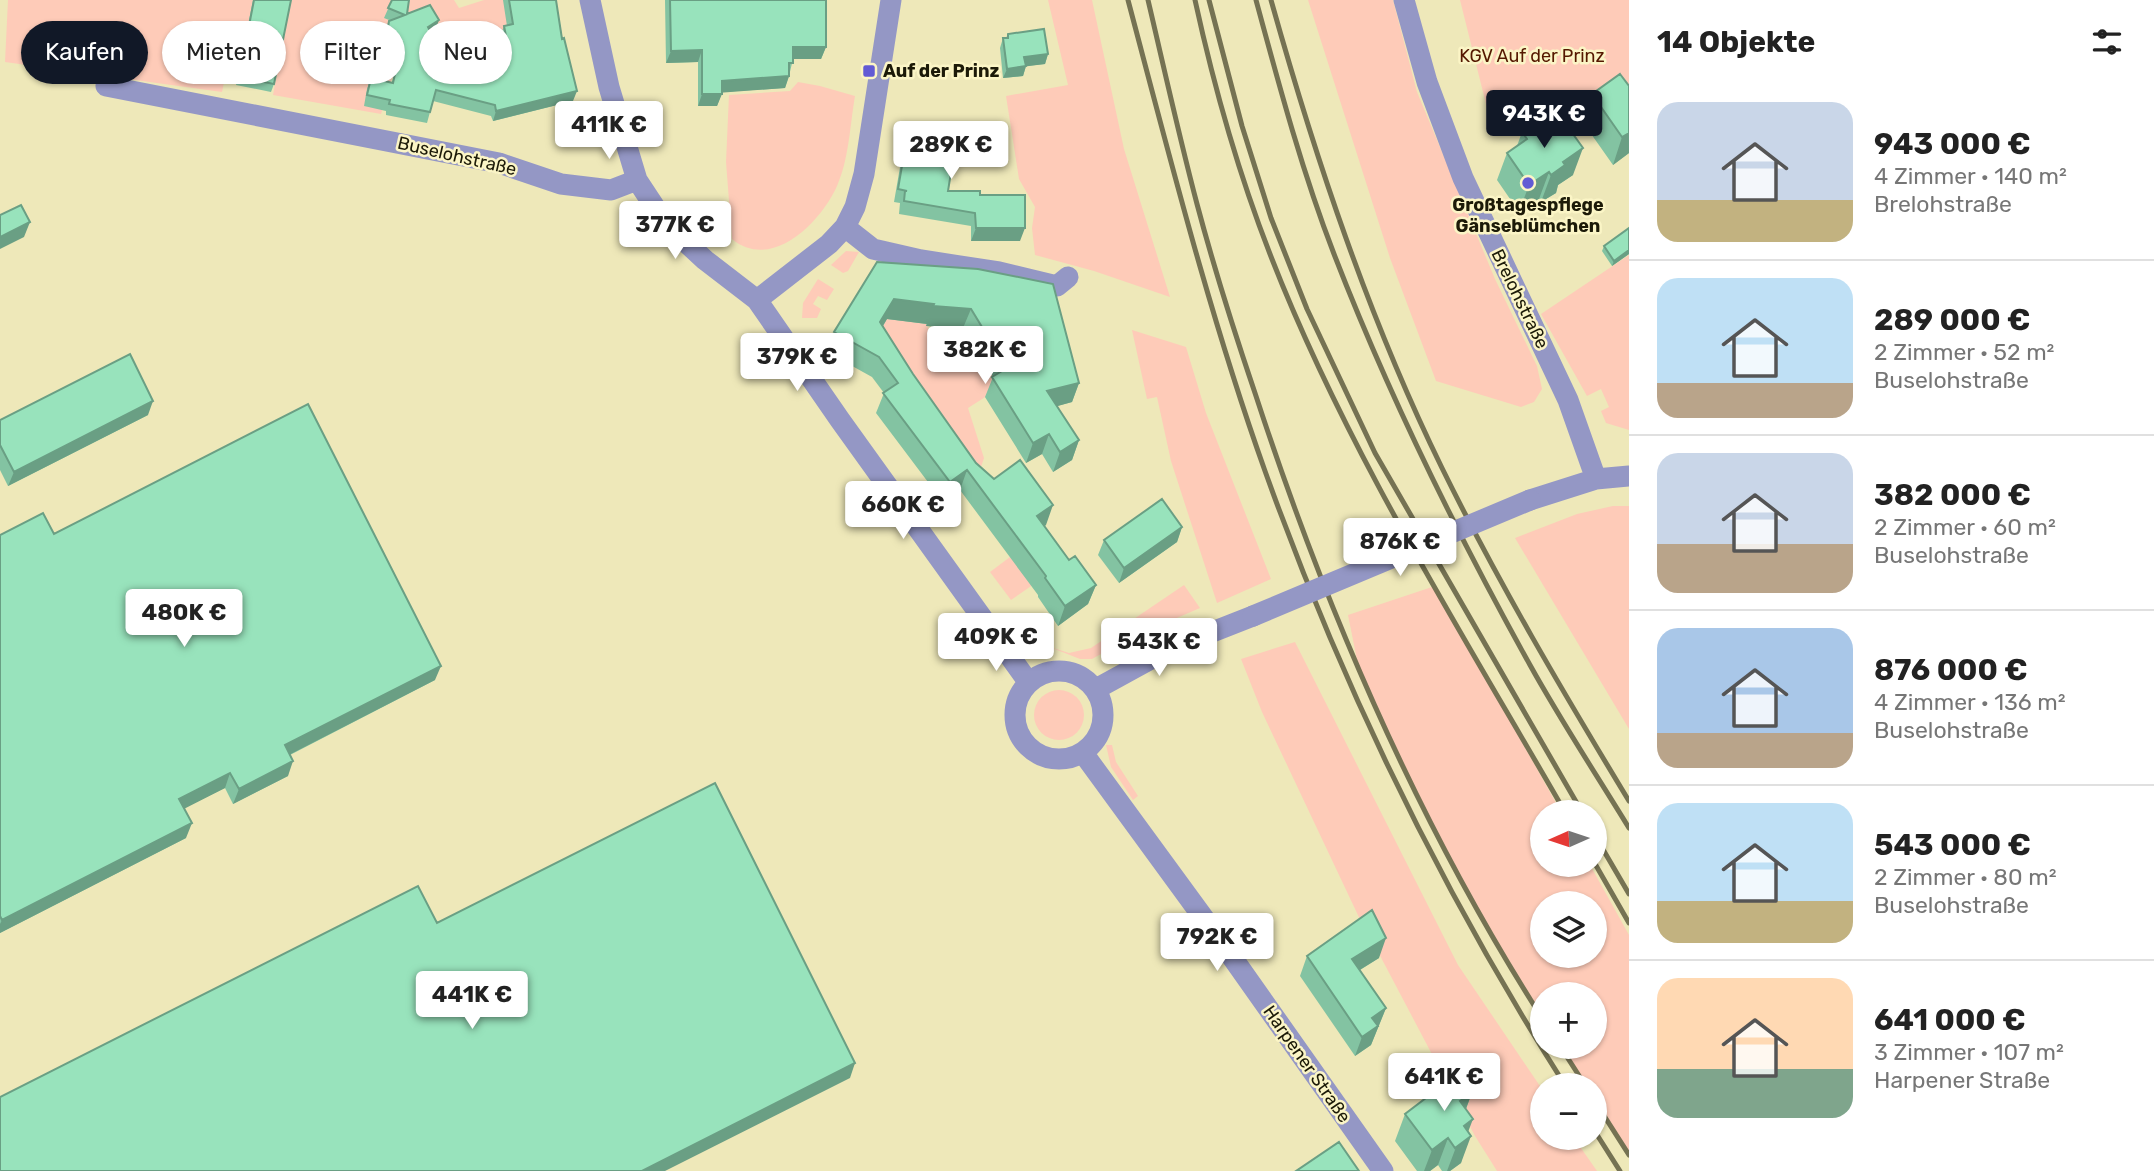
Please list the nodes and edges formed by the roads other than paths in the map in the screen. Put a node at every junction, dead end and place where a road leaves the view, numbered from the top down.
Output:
1 (590, 0) edge
2 (891, 0) edge
3 (1405, 0) edge
4 (106, 86) dead end
5 (637, 180) junction
6 (845, 227) junction
7 (1068, 277) dead end
8 (757, 300) junction
9 (1629, 476) edge
10 (1595, 479) junction
11 (1029, 682) junction
12 (1096, 689) junction
13 (1083, 752) junction
14 (1383, 1171) edge

1 - 5 street
2 - 6 street
3 - 10 street, Brelohstraße
4 - 5 street, Buselohstraße
5 - 8 street
6 - 7 street
6 - 8 street
8 - 11 street
9 - 10 street
10 - 12 street, bridge
11 - 12 street
11 - 13 street
12 - 13 street
13 - 14 street, Harpener Straße

